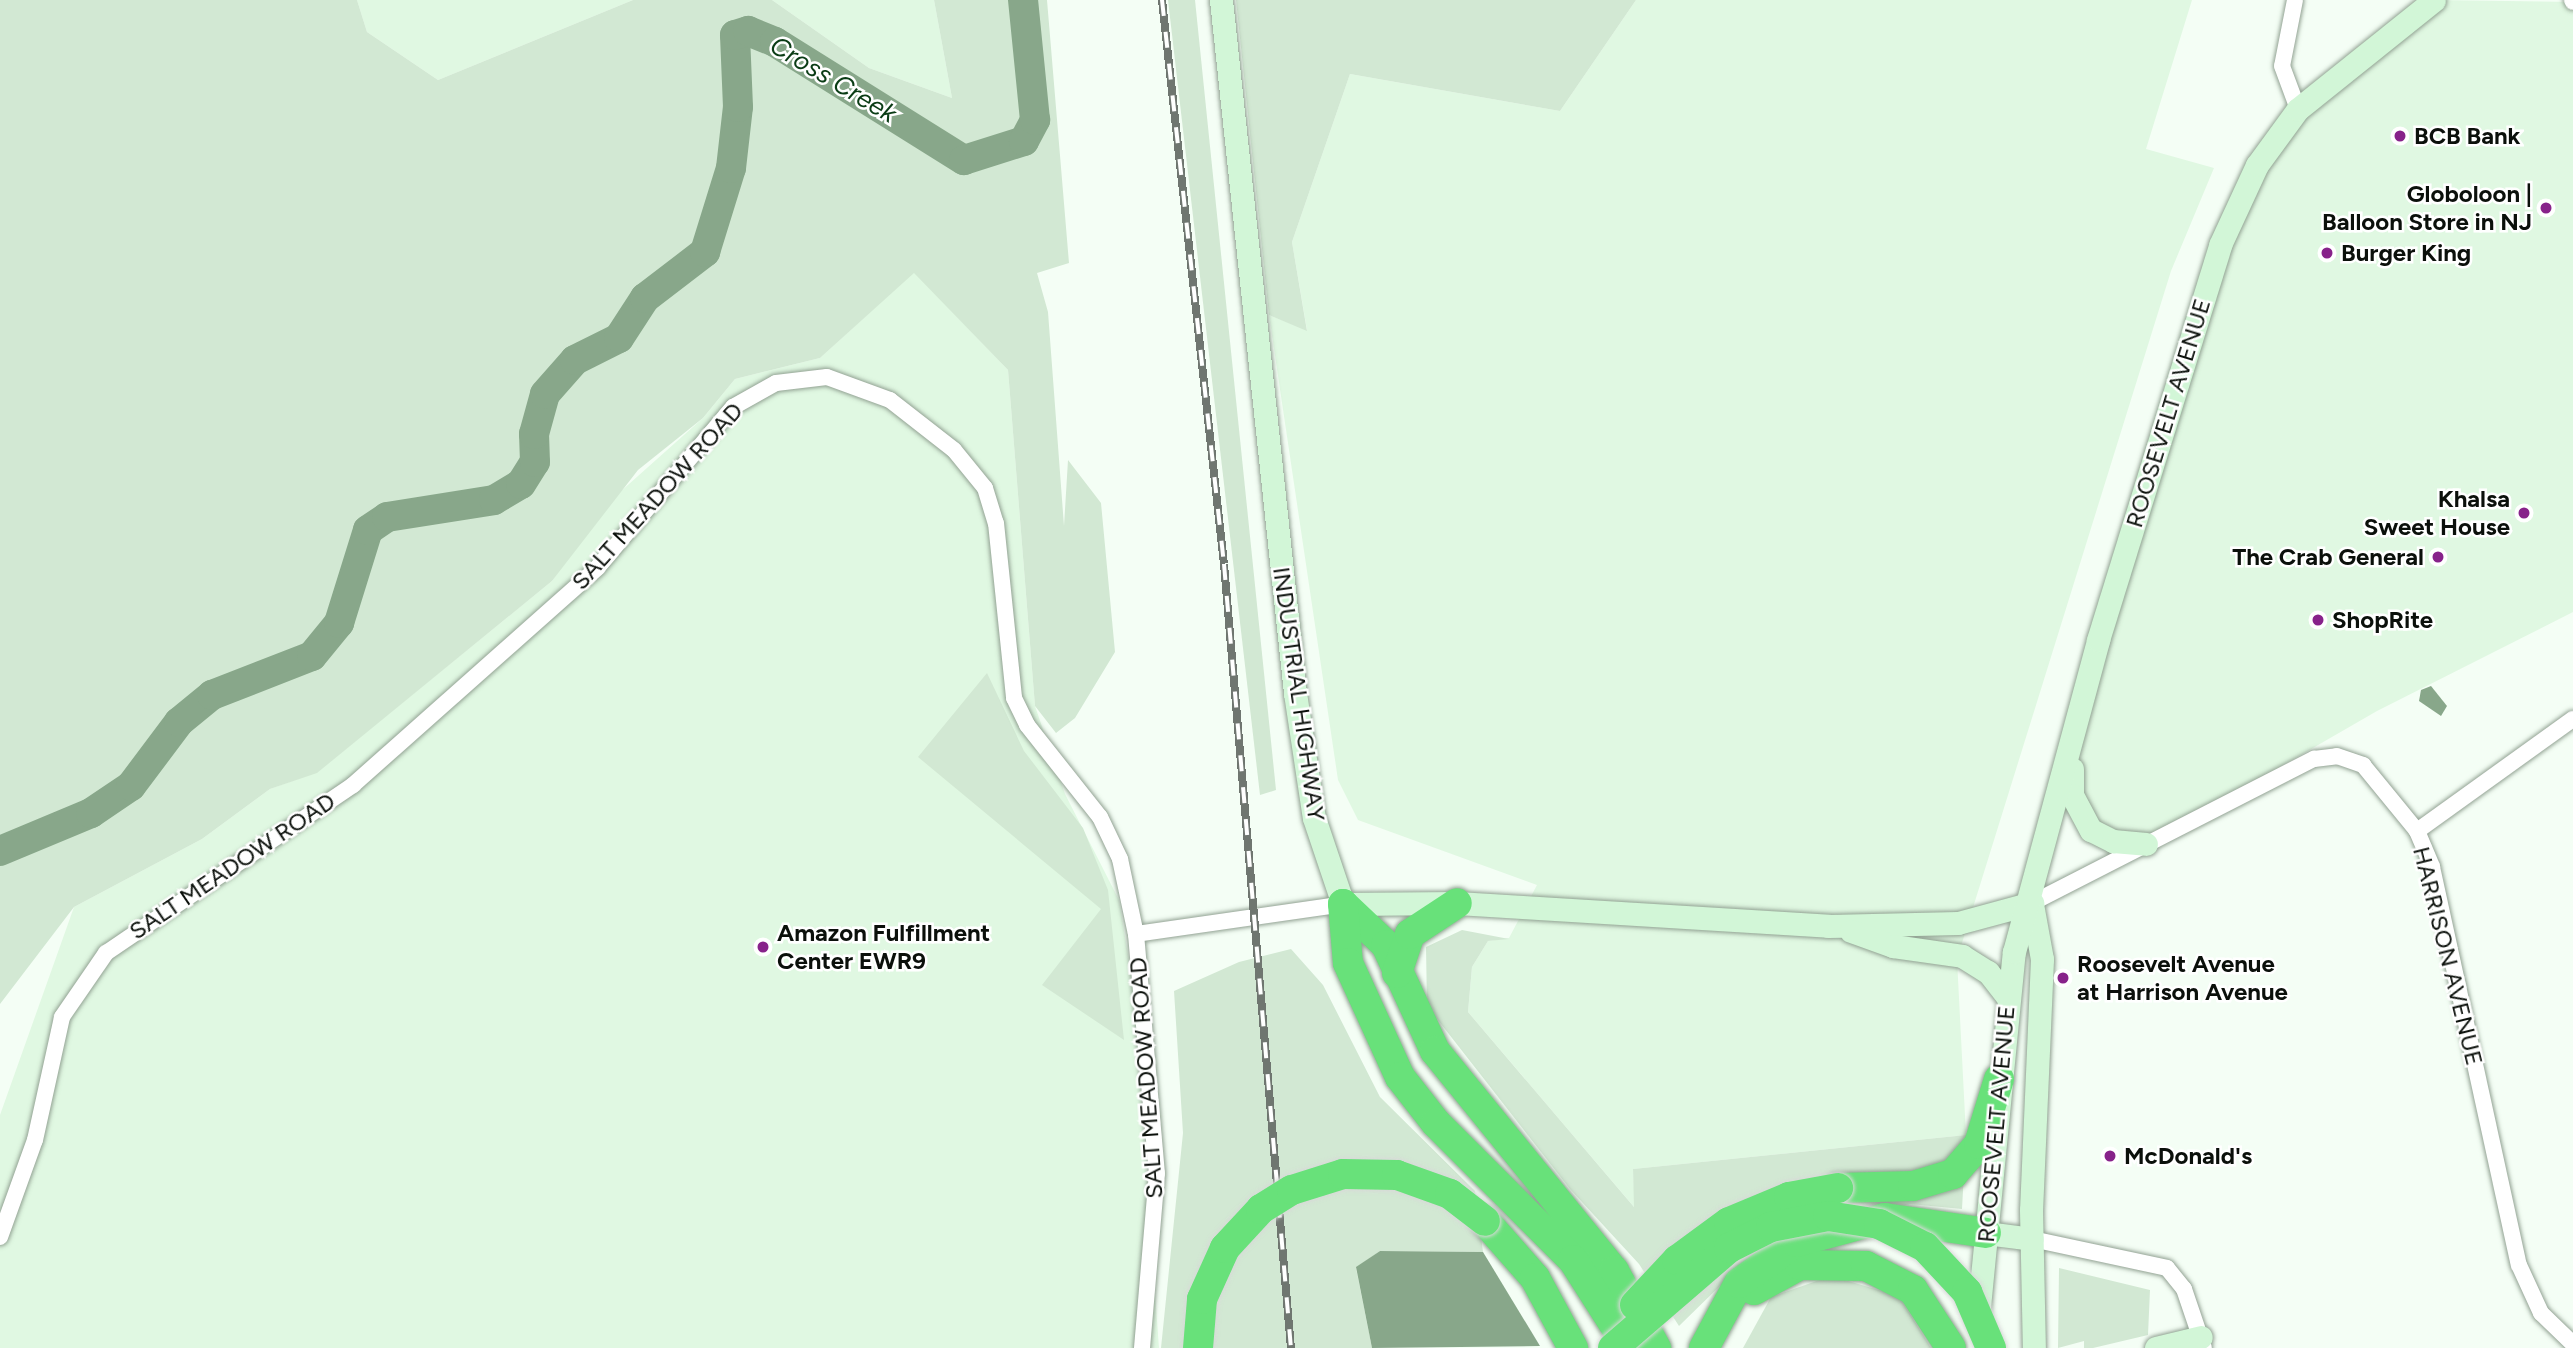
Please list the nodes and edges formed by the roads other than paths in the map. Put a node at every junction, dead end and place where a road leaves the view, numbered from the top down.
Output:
1 (1221, 0) edge
2 (2295, 0) edge
3 (2434, 0) edge
4 (2298, 109) junction
5 (2571, 725) edge
6 (2072, 738) junction
7 (2417, 831) junction
8 (2146, 844) junction
9 (1457, 903) junction
10 (2032, 903) junction
11 (1343, 904) junction
12 (1839, 926) junction
13 (1136, 934) junction
14 (1397, 973) junction
15 (2007, 996) junction
16 (1999, 1079) junction
17 (1986, 1233) junction
18 (0, 1237) edge
19 (2032, 1239) junction
20 (2203, 1343) edge
21 (2573, 1344) edge
22 (1142, 1348) edge
23 (1198, 1348) edge
24 (1573, 1348) edge
25 (1595, 1348) edge
26 (1613, 1348) edge
27 (1629, 1348) edge
28 (1656, 1348) edge
29 (1704, 1348) edge
30 (1716, 1348) edge
31 (1951, 1348) edge
32 (1977, 1348) edge
33 (1992, 1348) edge
34 (2034, 1348) edge
35 (2156, 1348) edge

1 - 11 main road, INDUSTRIAL HIGHWAY
2 - 4 street
3 - 4 main road, ROOSEVELT AVENUE
4 - 6 main road, ROOSEVELT AVENUE
5 - 7 street
6 - 8 main road
6 - 10 main road, ROOSEVELT AVENUE
7 - 8 street, HARRISON AVENUE
7 - 21 street, HARRISON AVENUE
8 - 10 street, HARRISON AVENUE
9 - 11 main road
9 - 12 main road
9 - 14 highway
10 - 12 main road
10 - 15 main road, ROOSEVELT AVENUE
10 - 19 main road, ROOSEVELT AVENUE
11 - 13 street, SALT MEADOW ROAD
11 - 14 highway
11 - 27 highway
12 - 15 main road
13 - 18 street, SALT MEADOW ROAD
13 - 22 street, SALT MEADOW ROAD
14 - 28 highway
15 - 16 main road, ROOSEVELT AVENUE
16 - 17 main road, ROOSEVELT AVENUE
16 - 25 highway, bridge
17 - 19 main road
17 - 29 highway
17 - 32 main road, ROOSEVELT AVENUE
19 - 20 street
19 - 34 main road, ROOSEVELT AVENUE
20 - 35 main road
23 - 24 highway, bridge
26 - 33 highway, bridge
30 - 31 highway

